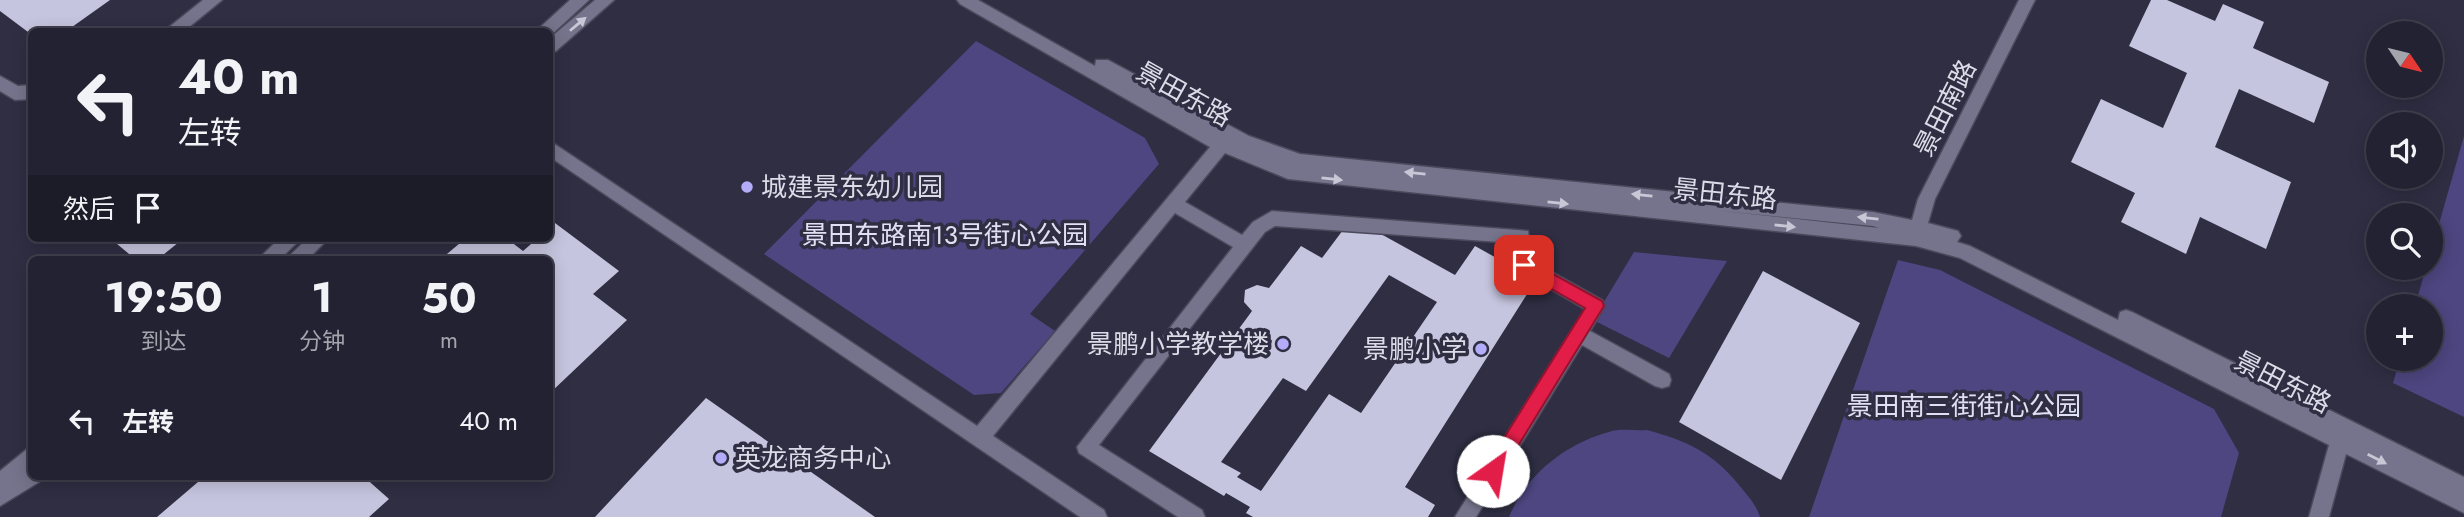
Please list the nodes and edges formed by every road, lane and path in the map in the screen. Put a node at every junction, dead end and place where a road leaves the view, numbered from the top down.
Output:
1 (214, 0) edge
2 (581, 0) edge
3 (606, 0) edge
4 (965, 0) edge
5 (989, 0) edge
6 (2026, 0) edge
7 (176, 28) edge
8 (548, 28) edge
9 (553, 44) edge
10 (0, 82) edge
11 (28, 92) edge
12 (1226, 140) junction
13 (553, 150) edge
14 (1174, 204) junction
15 (1916, 233) junction
16 (288, 242) edge
17 (315, 242) edge
18 (1244, 245) junction
19 (271, 256) edge
20 (299, 256) edge
21 (1579, 334) junction
22 (1662, 380) dead end
23 (2342, 434) junction
24 (979, 438) junction
25 (28, 458) edge
26 (28, 478) edge
27 (0, 484) edge
28 (2464, 487) edge
29 (0, 496) edge
30 (2464, 504) edge
31 (1097, 517) edge
32 (1195, 517) edge
33 (1465, 517) edge
34 (2319, 517) edge

1 - 7 street
2 - 8 street
9 -> 3 street
4 - 12 street, 景田东路
5 - 12 street, 景田东路
6 - 15 street, 景田南路
10 - 11 street
12 - 14 street
12 - 15 street, 景田东路
13 - 24 street
14 - 18 street
14 - 24 street
15 - 23 street, 景田东路
16 - 19 street
17 - 20 street
18 - 21 street
18 - 32 street
21 - 22 street
21 - 33 street
23 - 28 street, 景田东路
23 -> 30 street, 景田东路
23 - 34 street
24 - 31 street
25 - 27 street
26 - 29 street

